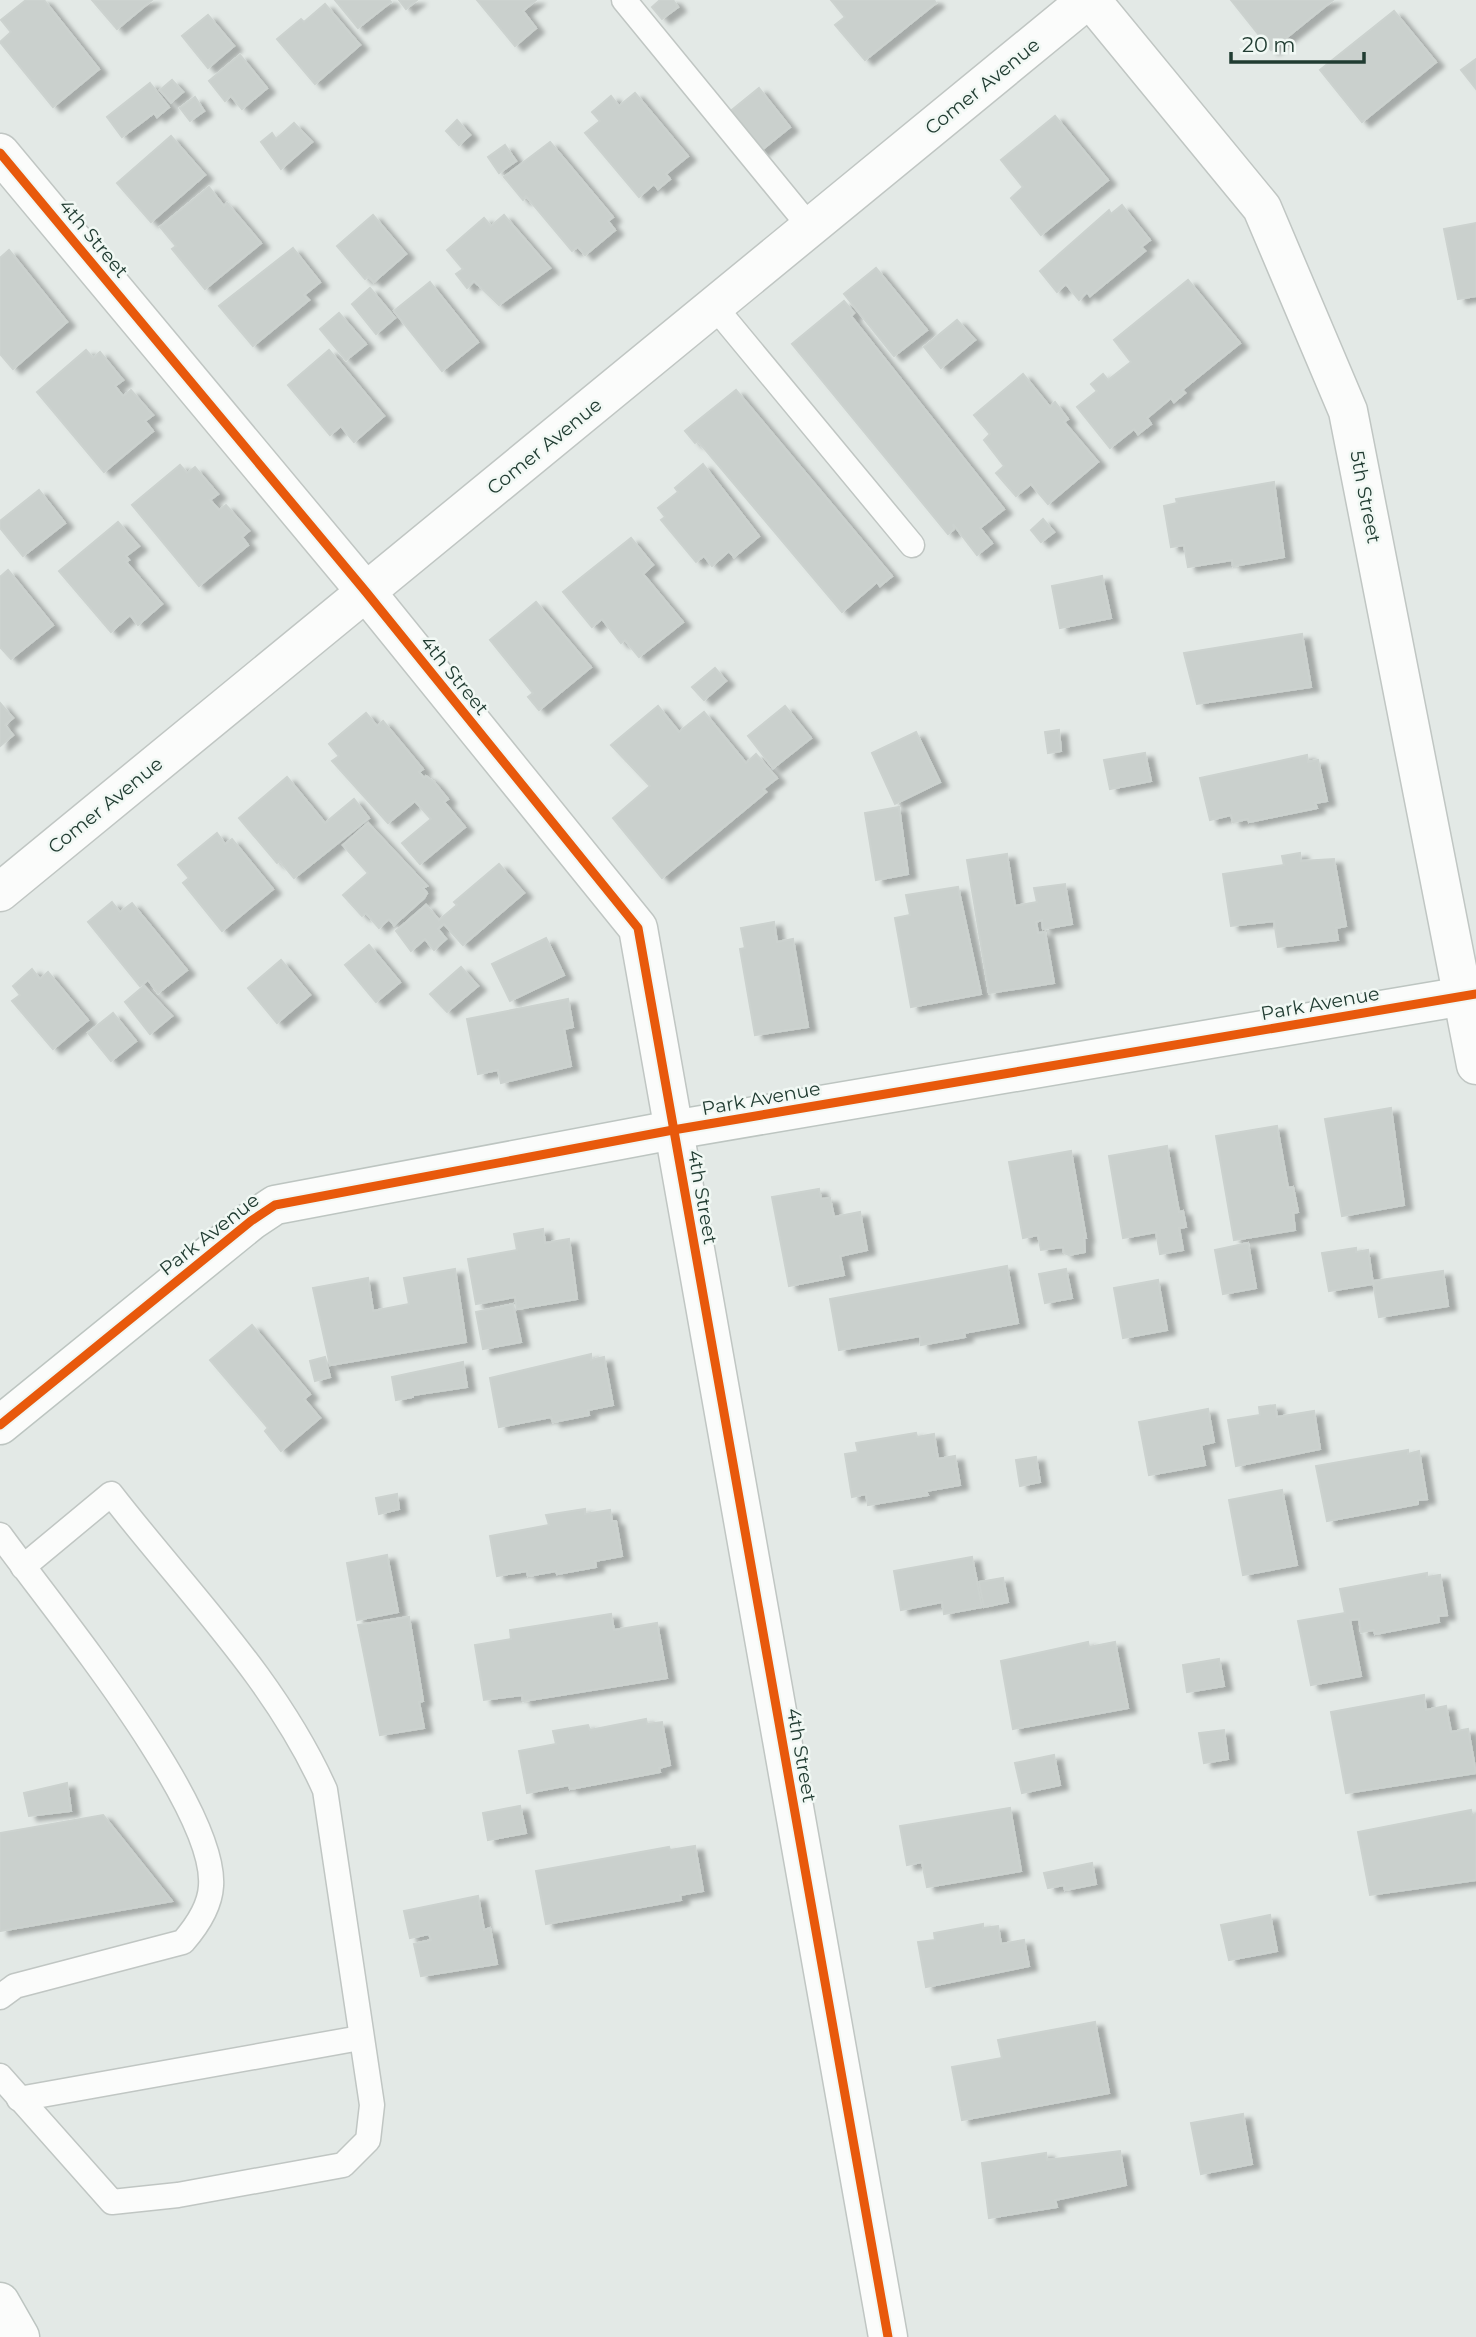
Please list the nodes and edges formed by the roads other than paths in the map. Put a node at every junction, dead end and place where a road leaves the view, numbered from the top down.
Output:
1 (624, 0) edge
2 (1089, 0) edge
3 (0, 153) edge
4 (810, 227) junction
5 (714, 306) junction
6 (912, 545) dead end
7 (366, 592) junction
8 (0, 892) edge
9 (1470, 995) edge
10 (1476, 1065) edge
11 (673, 1130) junction
12 (0, 1424) edge
13 (0, 1535) edge
14 (23, 1567) junction
15 (0, 1997) edge
16 (360, 2038) junction
17 (0, 2076) edge
18 (19, 2099) junction
19 (888, 2337) edge

1 - 4 lane
2 - 4 street, Comer Avenue
2 - 9 street, 5th Street
3 - 7 street, 4th Street
4 - 5 street, Comer Avenue
5 - 6 lane
5 - 7 street, Comer Avenue
7 - 8 street, Comer Avenue
7 - 11 street, 4th Street
9 - 10 street, 5th Street
9 - 11 street, Park Avenue
11 - 12 street, Park Avenue
11 - 19 street, 4th Street
13 - 14 lane
14 - 15 lane
14 - 16 lane
16 - 18 lane
16 - 18 lane
17 - 18 lane

